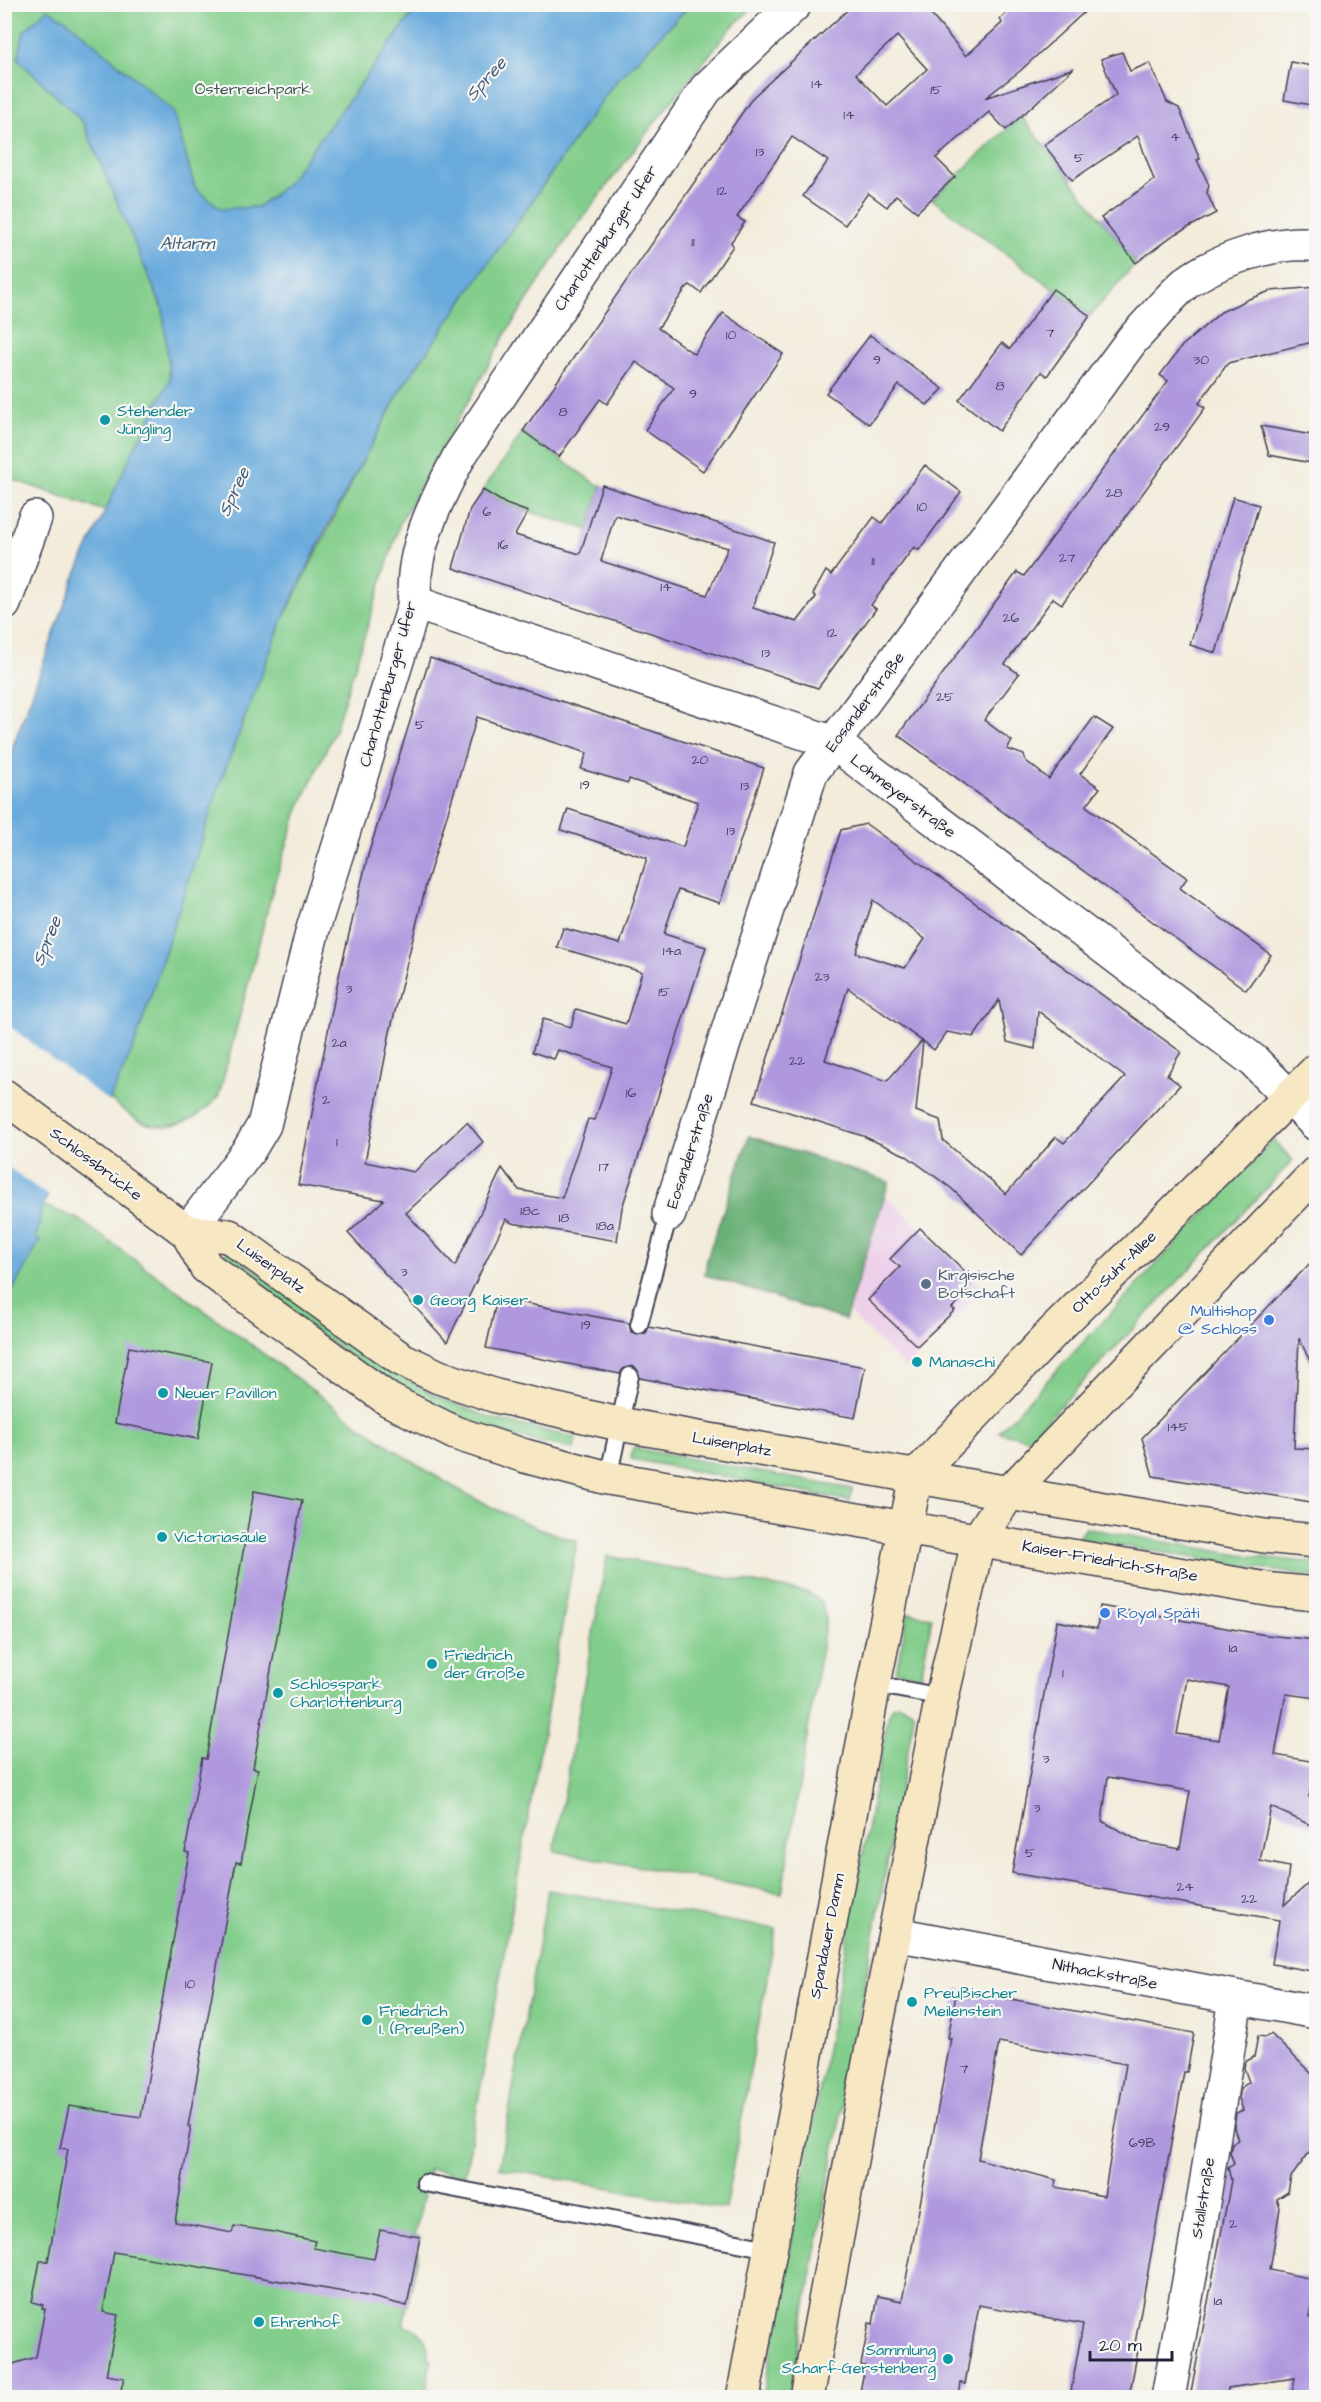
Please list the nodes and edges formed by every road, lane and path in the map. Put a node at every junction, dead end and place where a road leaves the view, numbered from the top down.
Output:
1 (795, 4) edge
2 (1317, 245) edge
3 (35, 518) dead end
4 (415, 603) junction
5 (4, 604) edge
6 (834, 743) junction
7 (1317, 1071) edge
8 (4, 1096) edge
9 (1291, 1098) junction
10 (1317, 1124) edge
11 (1317, 1173) edge
12 (669, 1214) joint
13 (188, 1232) junction
14 (639, 1325) dead end
15 (630, 1376) dead end
16 (619, 1424) junction
17 (916, 1476) junction
18 (608, 1478) junction
19 (1009, 1493) junction
20 (904, 1527) junction
21 (979, 1538) junction
22 (1317, 1541) edge
23 (1317, 1594) edge
24 (874, 1684) junction
25 (942, 1697) junction
26 (895, 1934) junction
27 (1236, 1999) junction
28 (1317, 2012) edge
29 (425, 2183) dead end
30 (769, 2249) junction
31 (743, 2397) edge
32 (807, 2397) edge
33 (1168, 2397) edge

1 - 4 street, Charlottenburger Ufer
2 - 6 street, Eosanderstraße
3 - 5 street
4 - 6 street, Lohmeyerstraße
4 - 13 street, Charlottenburger Ufer
6 - 9 street, Lohmeyerstraße
6 - 12 street, Eosanderstraße
7 - 9 main road, Otto-Suhr-Allee
8 - 13 main road, Schlossbrücke
9 - 10 street, Lohmeyerstraße
9 - 17 main road, Otto-Suhr-Allee
11 - 19 main road
12 - 14 lane, Eosanderstraße
13 - 16 main road, Luisenplatz
13 - 18 main road
15 - 16 lane
16 - 17 main road, Luisenplatz
16 - 18 lane
17 - 19 main road, Luisenplatz
17 - 20 main road, Spandauer Damm
18 - 20 main road
19 - 21 main road
19 - 22 main road
20 - 21 main road, Kaiser-Friedrich-Straße
20 - 24 main road, Spandauer Damm
21 - 23 main road, Kaiser-Friedrich-Straße
21 - 25 main road
24 - 25 lane
24 - 30 main road, Spandauer Damm
25 - 26 main road
26 - 27 street, Nithackstraße
26 - 32 main road
27 - 28 street, Nithackstraße
27 - 33 street, Stallstraße
29 - 30 lane
30 - 31 main road, Spandauer Damm

